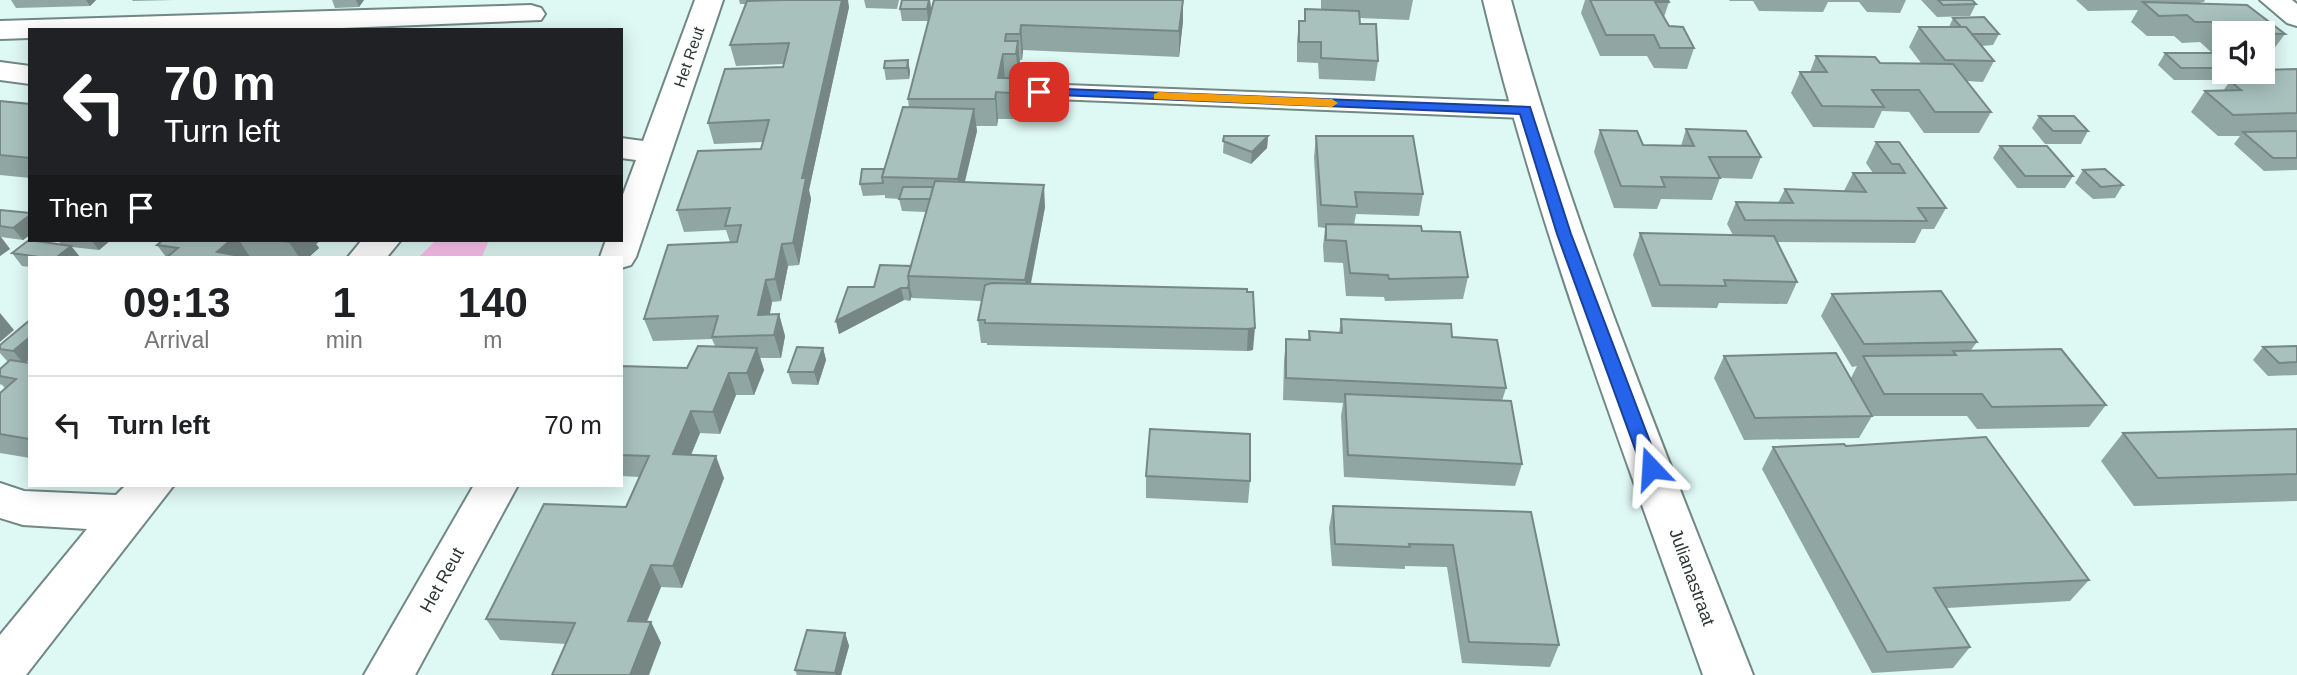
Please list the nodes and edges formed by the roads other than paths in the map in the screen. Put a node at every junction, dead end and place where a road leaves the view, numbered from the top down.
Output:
1 (709, 0) edge
2 (1497, 0) edge
3 (2274, 0) edge
4 (531, 14) edge
5 (2297, 17) edge
6 (66, 28) edge
7 (28, 29) edge
8 (0, 30) edge
9 (0, 71) edge
10 (28, 75) edge
11 (1039, 92) dead end
12 (1525, 110) junction
13 (623, 148) edge
14 (655, 153) junction
15 (381, 242) edge
16 (367, 256) edge
17 (618, 256) edge
18 (495, 487) edge
19 (139, 499) edge
20 (8, 505) edge
21 (0, 671) edge
22 (389, 675) edge
23 (1728, 675) edge

1 - 14 street, Het Reut
2 - 12 street, Julianastraat
3 - 5 street
4 - 6 street
7 - 8 street
9 - 10 street
11 - 12 lane
12 - 23 street, Julianastraat
13 - 14 street
14 - 17 street, Het Reut
15 - 16 street
18 - 22 street, Het Reut
19 - 20 street
19 - 21 street

